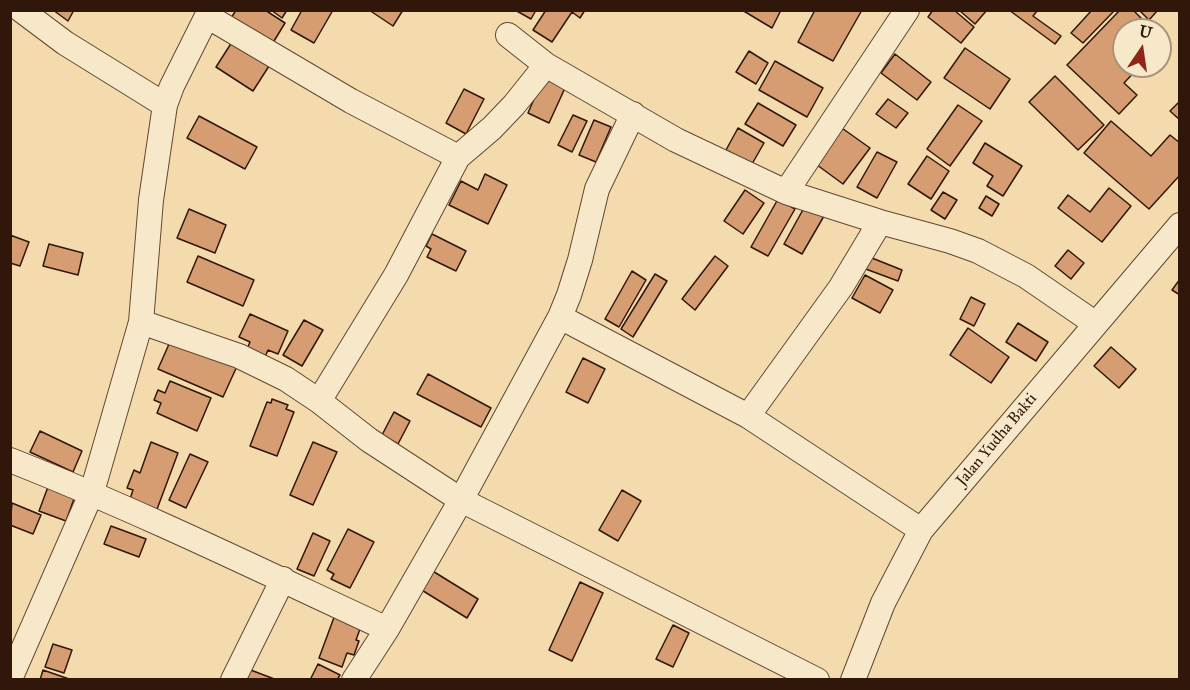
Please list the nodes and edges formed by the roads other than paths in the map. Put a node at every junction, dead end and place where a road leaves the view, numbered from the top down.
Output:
1 (21, 10) edge
2 (907, 10) edge
3 (208, 14) edge
4 (508, 35) dead end
5 (546, 65) junction
6 (165, 105) junction
7 (633, 114) junction
8 (458, 157) junction
9 (786, 192) junction
10 (880, 222) junction
11 (1179, 225) edge
12 (560, 317) junction
13 (141, 322) junction
14 (1096, 324) junction
15 (319, 401) junction
16 (748, 416) junction
17 (10, 460) edge
18 (92, 492) junction
19 (461, 500) junction
20 (921, 530) junction
21 (283, 579) junction
22 (387, 629) junction
23 (10, 679) edge
24 (233, 680) edge
25 (354, 680) edge
26 (817, 680) edge
27 (853, 680) edge

1 - 6 street
2 - 9 street
3 - 6 street
3 - 8 street
4 - 5 street
5 - 7 street
5 - 8 street
6 - 13 street
7 - 9 street
7 - 12 street
8 - 15 street
9 - 10 street
10 - 14 street
10 - 16 street
11 - 14 street, Jalan Yudha Bakti
12 - 16 street
12 - 19 street
13 - 15 street
13 - 18 street
14 - 20 street, Jalan Yudha Bakti
15 - 19 street
16 - 20 street
17 - 18 street
18 - 21 street
18 - 23 street
19 - 22 street
19 - 26 street
20 - 27 street, Jalan Yudha Bakti
21 - 22 street
21 - 24 street
22 - 25 street

